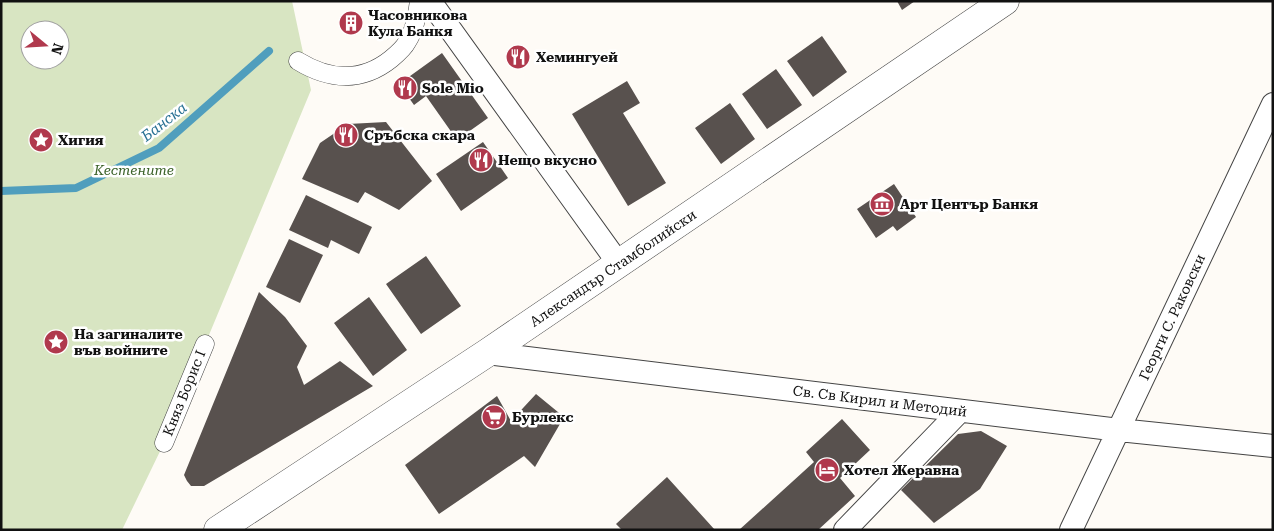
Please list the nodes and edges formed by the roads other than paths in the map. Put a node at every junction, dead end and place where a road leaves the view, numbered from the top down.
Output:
1 (419, 1) edge
2 (430, 1) edge
3 (1005, 1) edge
4 (298, 61) dead end
5 (1273, 104) edge
6 (619, 264) junction
7 (205, 344) dead end
8 (487, 353) junction
9 (960, 411) junction
10 (1119, 430) junction
11 (164, 443) dead end
12 (1273, 446) edge
13 (218, 530) edge
14 (845, 530) edge
15 (1071, 530) edge

1 - 4 street
2 - 6 street
3 - 6 street, Александър Стамболийски
5 - 10 street, Георги С. Раковски
6 - 8 street, Александър Стамболийски
7 - 11 street, Княз Борис I
8 - 9 street, Св. Св Кирил и Методий
8 - 13 street, Александър Стамболийски
9 - 10 street, Св. Св Кирил и Методий
9 - 14 street
10 - 12 street, Св. Св Кирил и Методий
10 - 15 street, Георги С. Раковски

